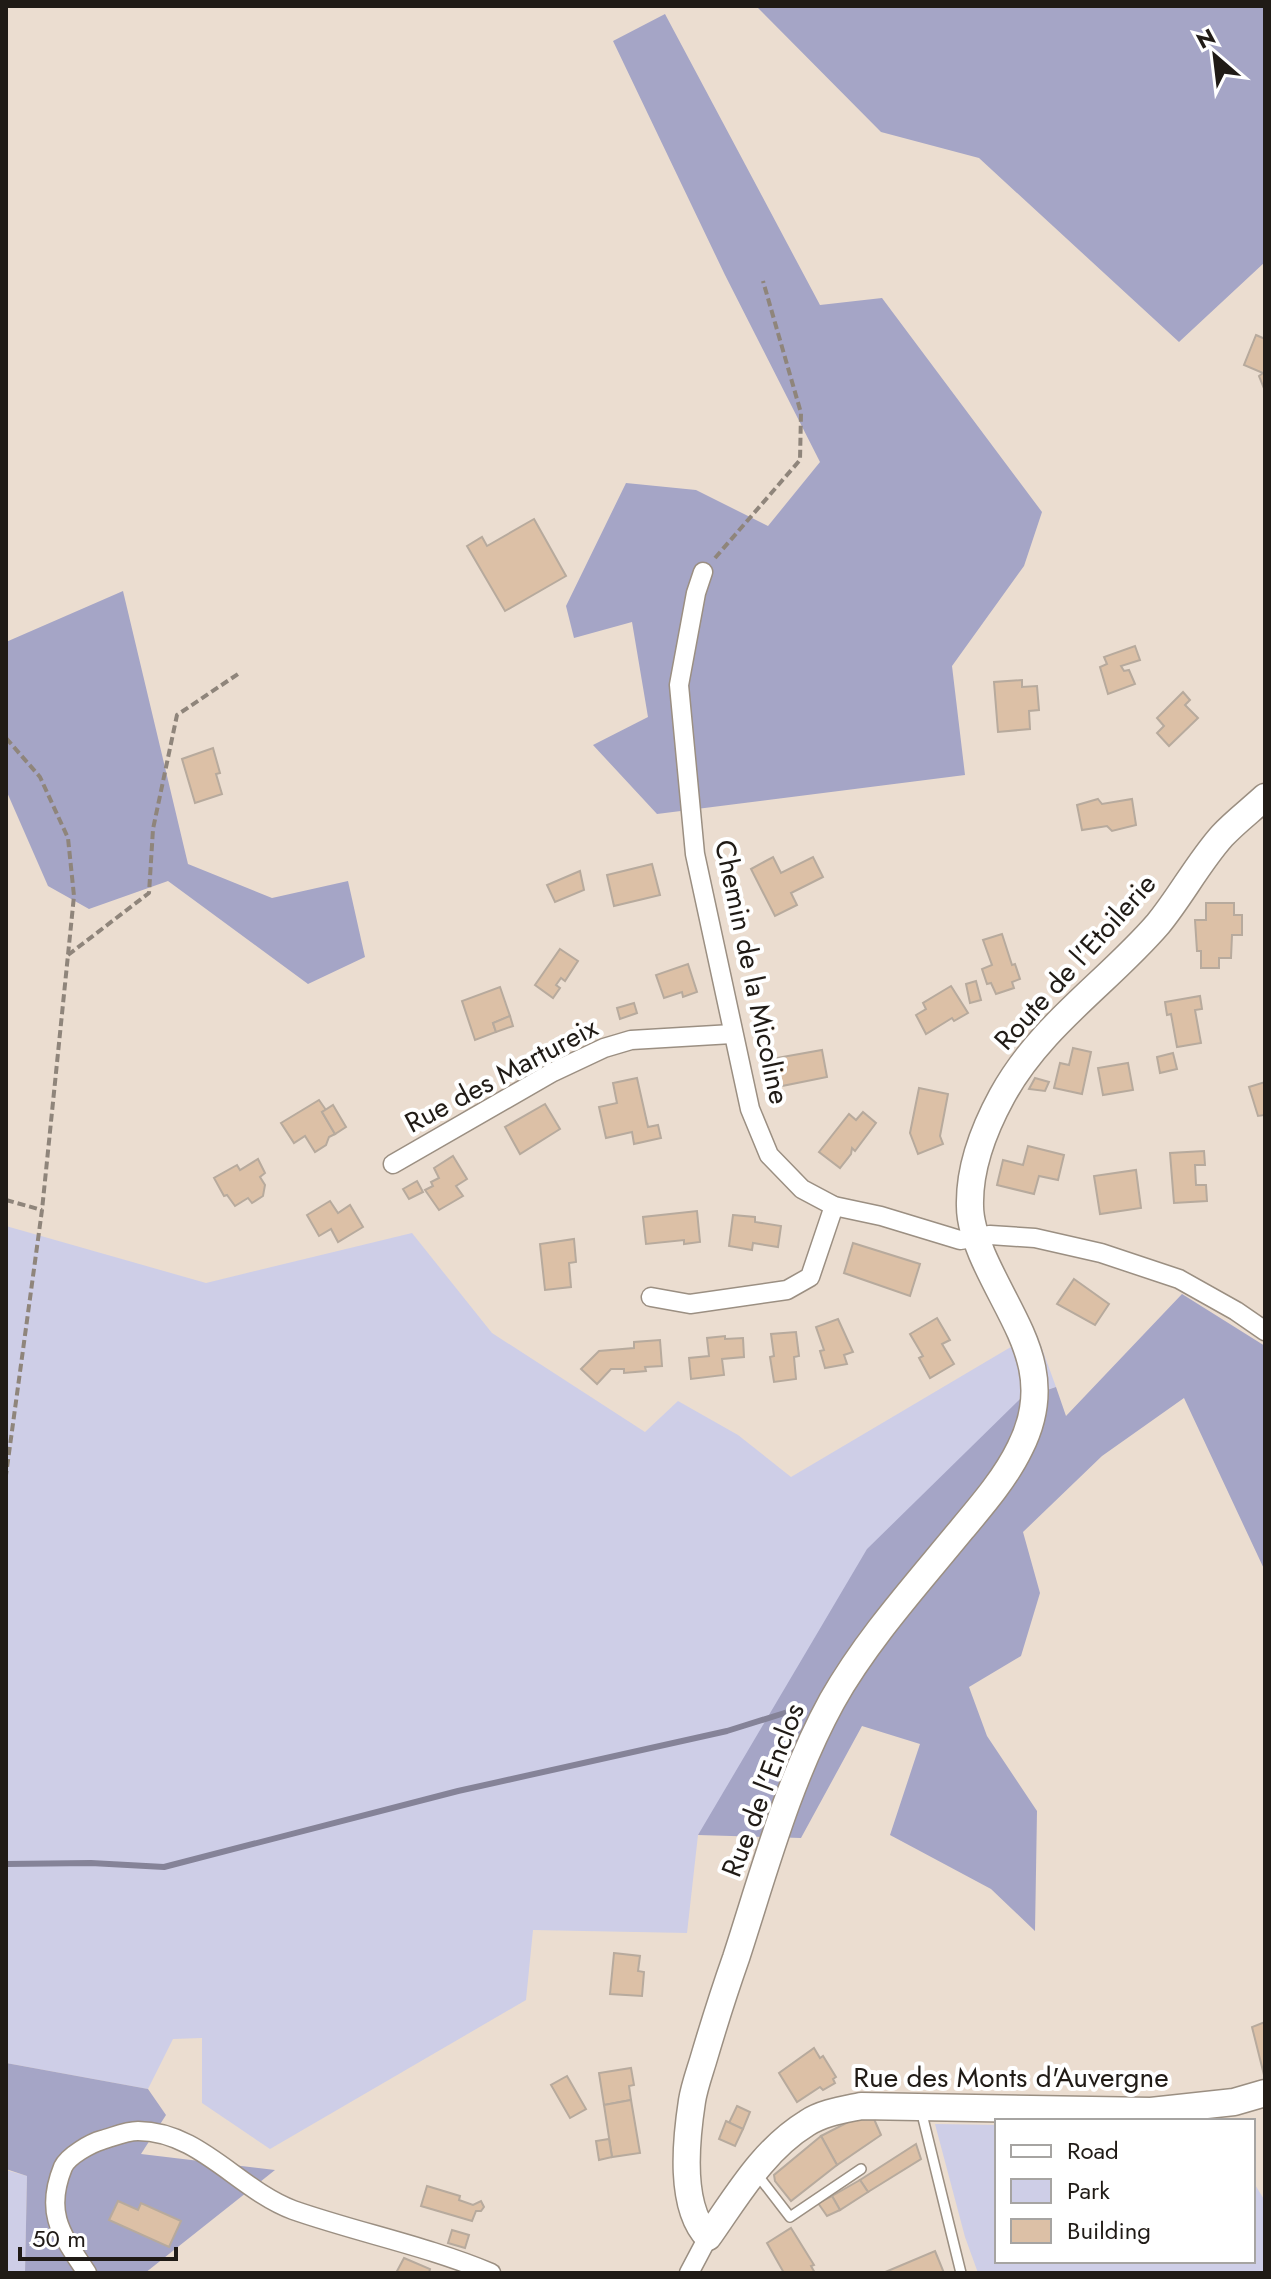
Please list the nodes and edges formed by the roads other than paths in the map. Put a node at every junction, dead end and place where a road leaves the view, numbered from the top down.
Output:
1 (703, 572) road end
2 (1265, 797) edge
3 (732, 1034) junction
4 (393, 1164) dead end
5 (834, 1206) junction
6 (975, 1238) junction
7 (651, 1297) dead end
8 (1265, 1331) edge
9 (1265, 2093) edge
10 (920, 2107) junction
11 (861, 2169) dead end
12 (754, 2170) junction
13 (708, 2237) junction
14 (468, 2268) edge
15 (87, 2273) edge
16 (491, 2273) edge
17 (689, 2273) edge
18 (961, 2273) edge

1 - 3 street, Chemin de la Micoline
2 - 6 street, Route de l'Etoilerie
3 - 4 street, Rue des Martureix
3 - 5 street, Chemin de la Micoline
5 - 6 street, Chemin de la Micoline
5 - 7 street
6 - 8 street, Chemin de la Micoline
6 - 13 street, Rue de l'Enclos
9 - 10 street, Rue des Monts d'Auvergne
10 - 12 street, Rue des Monts d'Auvergne
10 - 18 lane
11 - 12 lane
12 - 13 street, Rue des Monts d'Auvergne
13 - 17 street, Rue des Monts d'Auvergne
14 - 15 street
14 - 16 street

